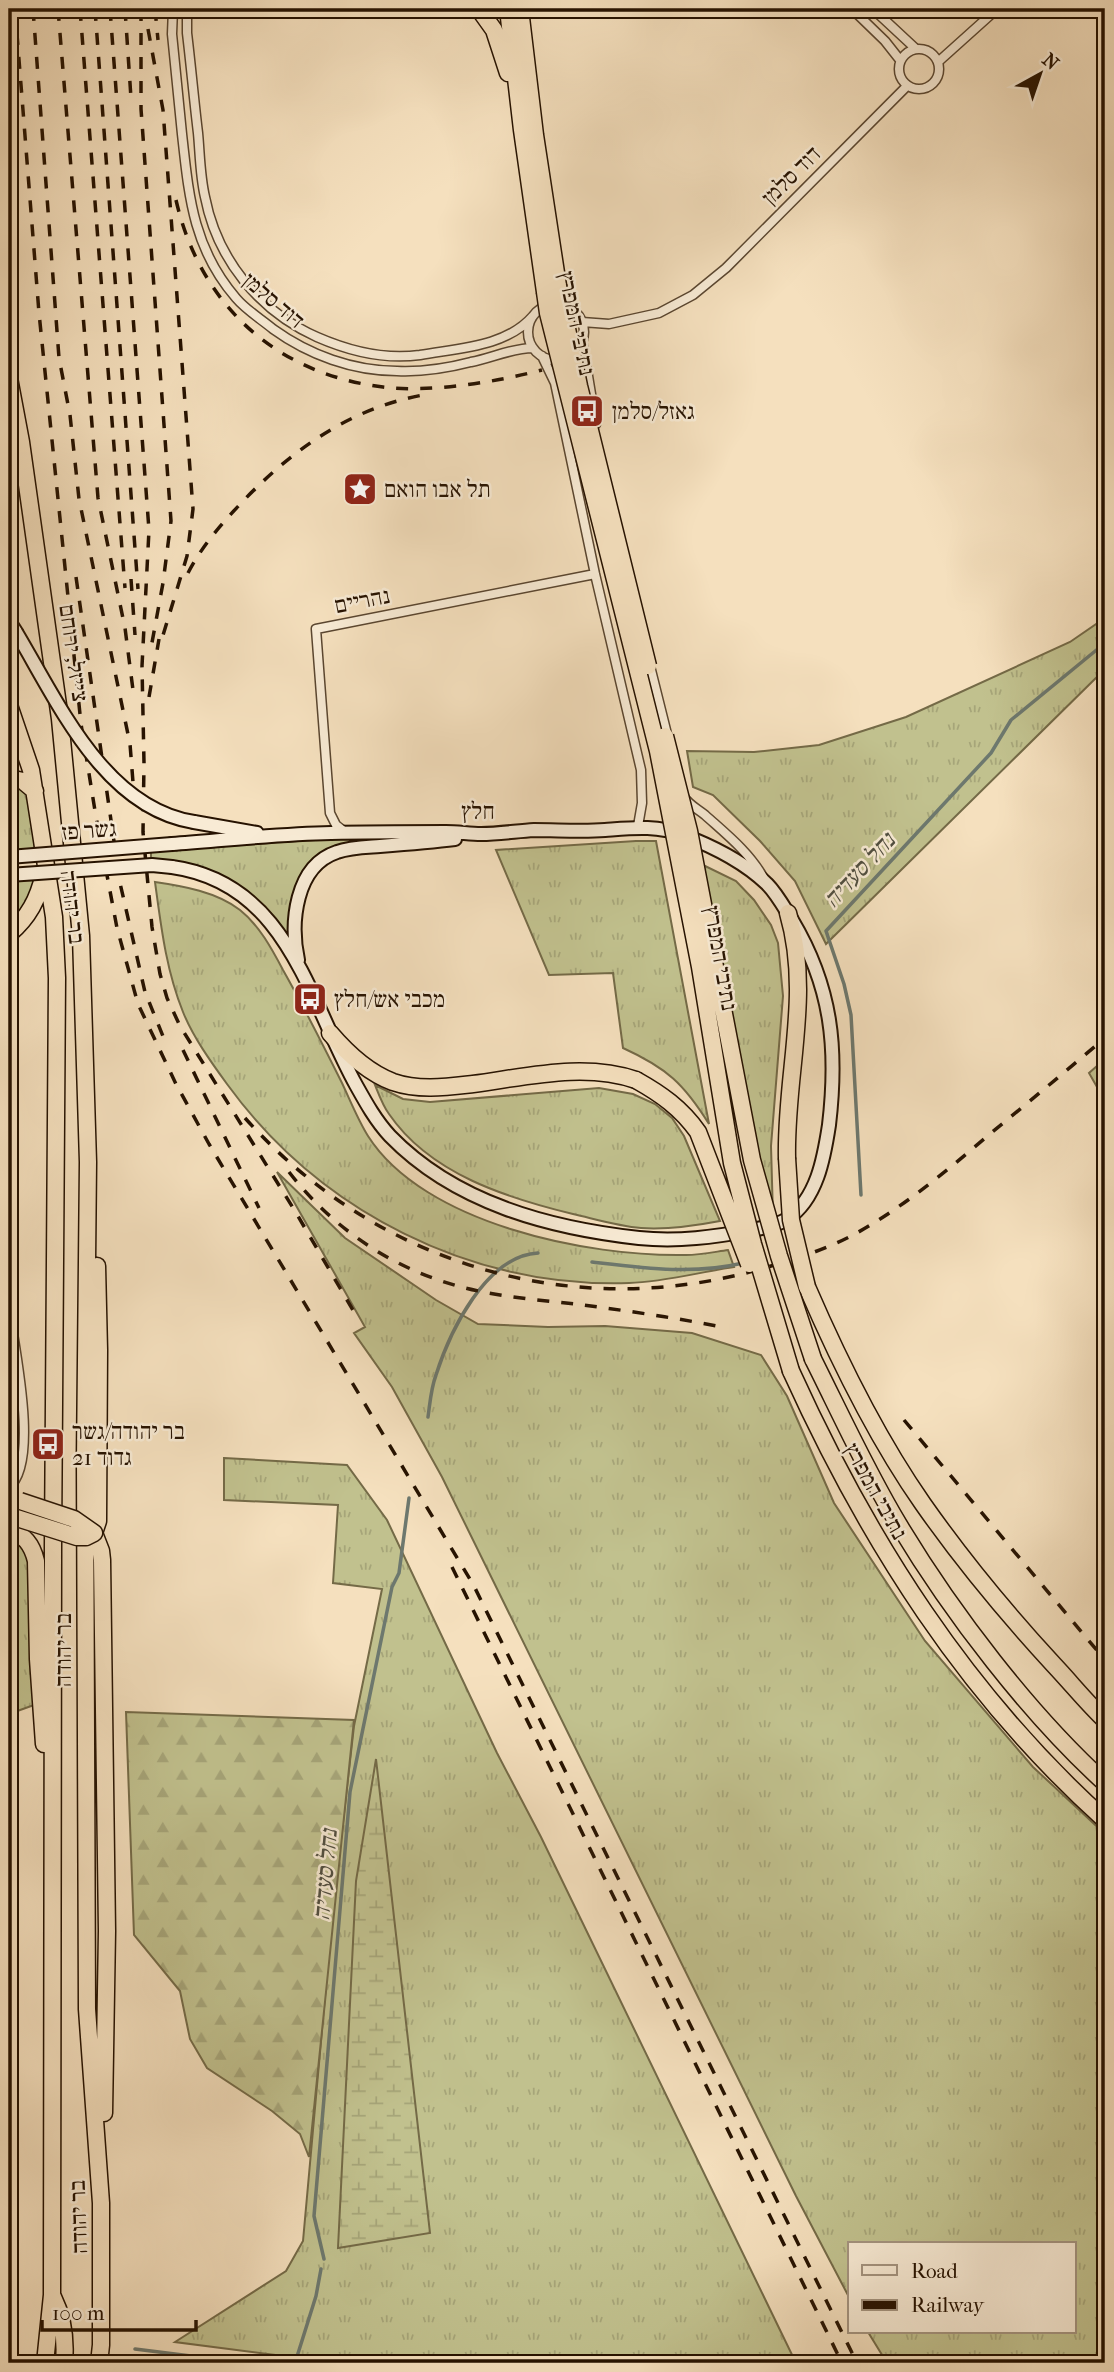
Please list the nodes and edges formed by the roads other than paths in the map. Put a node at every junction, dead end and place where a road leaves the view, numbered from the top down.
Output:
1 (173, 9) edge
2 (189, 9) edge
3 (473, 9) edge
4 (480, 9) edge
5 (508, 9) edge
6 (520, 9) edge
7 (852, 9) edge
8 (873, 9) edge
9 (997, 9) edge
10 (494, 30) junction
11 (916, 49) junction
12 (900, 60) junction
13 (938, 62) junction
14 (907, 86) junction
15 (522, 130) junction
16 (552, 289) junction
17 (533, 316) junction
18 (582, 322) junction
19 (582, 340) junction
20 (533, 348) junction
21 (542, 356) junction
22 (9, 378) edge
23 (555, 383) junction
24 (608, 498) junction
25 (595, 574) junction
26 (9, 621) edge
27 (9, 705) edge
28 (9, 712) edge
29 (9, 737) edge
30 (9, 778) edge
31 (34, 791) junction
32 (330, 813) junction
33 (638, 827) junction
34 (353, 833) junction
35 (318, 834) junction
36 (479, 834) junction
37 (274, 836) junction
38 (172, 844) joint
39 (9, 857) edge
40 (45, 864) junction
41 (9, 875) edge
42 (768, 885) junction
43 (788, 913) junction
44 (9, 934) edge
45 (81, 936) joint
46 (299, 967) junction
47 (330, 1033) junction
48 (88, 1162) junction
49 (9, 1308) edge
50 (791, 1371) junction
51 (9, 1487) edge
52 (14, 1499) edge
53 (10, 1521) edge
54 (94, 1533) junction
55 (1038, 1713) junction
56 (1104, 1718) edge
57 (1105, 1772) edge
58 (1105, 1783) edge
59 (1105, 1820) edge
60 (52, 1921) junction
61 (101, 2203) junction
62 (52, 2295) junction
63 (46, 2363) edge
64 (64, 2363) edge
65 (99, 2363) edge

1 - 20 street, דוד סלמן
2 - 17 street, דוד סלמן
3 - 10 highway
4 - 10 highway
5 - 15 highway, נתיבי המפרץ
6 - 16 highway, נתיבי המפרץ
7 - 12 street
8 - 11 street
9 - 13 street
10 - 15 highway
11 - 12 street
11 - 13 street
12 - 14 street
13 - 14 street
14 - 18 street, דוד סלמן
15 - 16 highway, נתיבי המפרץ
16 - 50 highway, נתיבי המפרץ, bridge
16 - 55 highway, נתיבי המפרץ, bridge
17 - 18 street
17 - 20 street
18 - 19 street
19 - 21 street
19 - 24 street
20 - 21 street
21 - 23 street
22 - 45 highway, צייזל, ירוחם
23 - 24 street
23 - 25 street
24 - 42 street
25 - 32 street, נהריים
25 - 33 street
26 - 37 street, bridge
27 - 31 highway, בר יהודה
28 - 29 highway
30 - 31 highway
31 - 40 highway, בר יהודה
32 - 34 street
32 - 35 street
33 - 36 street, חלץ
33 - 42 street, חלץ
34 - 35 street, חלץ
34 - 36 street, חלץ
35 - 37 street, חלץ
36 - 46 street
37 - 38 street, חלץ
38 - 39 street, גשר פז, bridge
40 - 44 highway
40 - 60 highway, בר יהודה
41 - 46 street, גשר פז, bridge
42 - 43 street, חלץ
43 - 47 street, חלץ
43 - 56 highway, bridge
45 - 48 highway, בר יהודה
46 - 47 street, חלץ
47 - 50 highway, bridge
48 - 54 highway
48 - 61 highway, בר יהודה
49 - 51 street
50 - 59 highway, נתיבי המפרץ
52 - 54 highway, bridge
53 - 54 highway, bridge
53 - 60 highway
54 - 61 highway
55 - 57 highway
55 - 58 highway, נתיבי המפרץ
60 - 62 highway, בר יהודה
61 - 65 highway, בר יהודה
62 - 63 highway
62 - 64 highway

